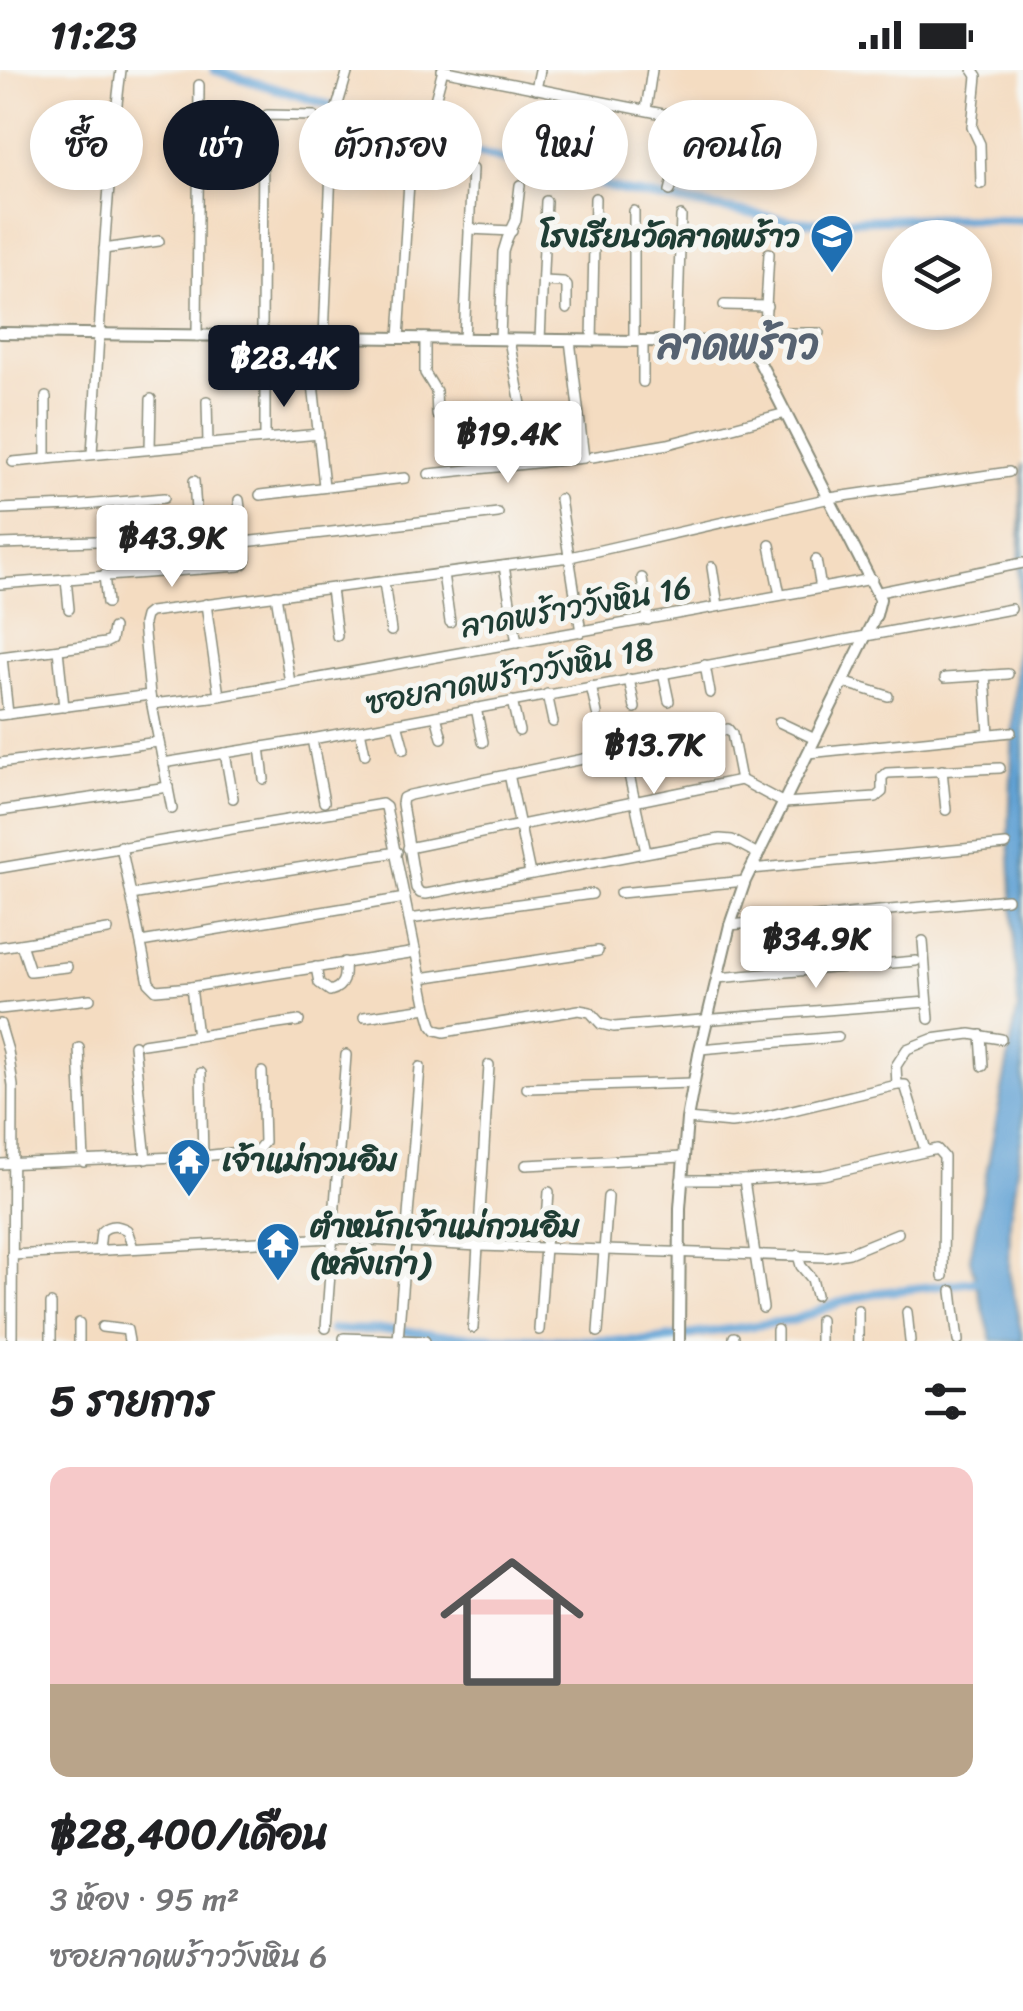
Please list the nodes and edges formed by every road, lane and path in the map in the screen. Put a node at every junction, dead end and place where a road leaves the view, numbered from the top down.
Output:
1 (121, 70) edge
2 (348, 70) edge
3 (443, 70) edge
4 (540, 70) edge
5 (652, 70) edge
6 (973, 70) edge
7 (198, 85) dead end
8 (536, 89) junction
9 (435, 100) edge
10 (646, 110) joint
11 (299, 116) edge
12 (981, 184) dead end
13 (408, 190) edge
14 (471, 190) edge
15 (519, 190) edge
16 (595, 198) dead end
17 (546, 201) dead end
18 (634, 211) dead end
19 (681, 216) dead end
20 (469, 229) junction
21 (512, 231) junction
22 (159, 240) dead end
23 (104, 249) junction
24 (769, 253) dead end
25 (542, 280) junction
26 (724, 305) dead end
27 (766, 306) junction
28 (567, 309) dead end
29 (819, 332) dead end
30 (0, 333) edge
31 (100, 334) junction
32 (765, 334) junction
33 (197, 336) junction
34 (262, 336) junction
35 (308, 337) junction
36 (324, 337) junction
37 (399, 338) junction
38 (425, 338) junction
39 (464, 339) junction
40 (505, 340) junction
41 (540, 340) junction
42 (570, 340) junction
43 (592, 340) junction
44 (638, 341) junction
45 (677, 342) junction
46 (758, 357) junction
47 (264, 382) dead end
48 (643, 382) dead end
49 (46, 397) dead end
50 (150, 399) dead end
51 (207, 401) dead end
52 (786, 413) junction
53 (436, 415) dead end
54 (319, 434) junction
55 (265, 438) junction
56 (528, 442) dead end
57 (208, 444) junction
58 (150, 449) junction
59 (92, 454) junction
60 (588, 458) junction
61 (46, 459) junction
62 (12, 462) dead end
63 (1009, 472) dead end
64 (428, 474) dead end
65 (405, 478) dead end
66 (194, 481) dead end
67 (324, 486) junction
68 (260, 495) dead end
69 (164, 498) dead end
70 (830, 498) junction
71 (560, 499) dead end
72 (239, 500) dead end
73 (0, 508) edge
74 (498, 513) dead end
75 (244, 538) junction
76 (227, 539) dead end
77 (160, 540) dead end
78 (0, 544) edge
79 (770, 545) dead end
80 (570, 557) junction
81 (816, 560) dead end
82 (1019, 564) edge
83 (504, 566) junction
84 (712, 566) dead end
85 (200, 569) junction
86 (444, 574) junction
87 (104, 575) junction
88 (66, 578) junction
89 (642, 578) dead end
90 (872, 579) junction
91 (384, 582) junction
92 (0, 584) edge
93 (820, 588) junction
94 (331, 589) junction
95 (878, 592) junction
96 (276, 595) junction
97 (780, 595) junction
98 (107, 603) dead end
99 (206, 604) junction
100 (718, 606) junction
101 (1011, 608) dead end
102 (69, 609) dead end
103 (648, 620) junction
104 (450, 622) dead end
105 (113, 628) dead end
106 (391, 631) dead end
107 (581, 632) junction
108 (337, 636) dead end
109 (866, 636) junction
110 (517, 644) junction
111 (58, 650) junction
112 (1, 657) edge
113 (705, 665) junction
114 (663, 672) junction
115 (1008, 674) dead end
116 (985, 675) junction
117 (945, 678) dead end
118 (630, 679) junction
119 (843, 682) junction
120 (290, 683) junction
121 (591, 686) junction
122 (710, 693) dead end
123 (547, 694) junction
124 (220, 696) junction
125 (888, 696) dead end
126 (151, 700) junction
127 (512, 701) junction
128 (669, 701) dead end
129 (64, 707) junction
130 (476, 708) junction
131 (636, 708) dead end
132 (597, 713) dead end
133 (4, 715) edge
134 (436, 716) junction
135 (552, 722) dead end
136 (779, 722) dead end
137 (397, 723) junction
138 (360, 730) junction
139 (519, 730) dead end
140 (1011, 732) dead end
141 (989, 734) junction
142 (442, 738) dead end
143 (312, 739) junction
144 (815, 739) junction
145 (158, 742) junction
146 (482, 742) dead end
147 (260, 748) junction
148 (404, 748) dead end
149 (624, 752) junction
150 (225, 753) junction
151 (808, 753) junction
152 (365, 754) dead end
153 (163, 763) junction
154 (0, 764) edge
155 (1000, 768) dead end
156 (942, 770) junction
157 (509, 774) junction
158 (264, 780) dead end
159 (740, 780) junction
160 (168, 788) junction
161 (232, 798) dead end
162 (324, 802) dead end
163 (635, 802) junction
164 (784, 803) junction
165 (172, 809) dead end
166 (946, 810) dead end
167 (0, 811) edge
168 (520, 826) junction
169 (1006, 845) dead end
170 (121, 846) junction
171 (408, 848) junction
172 (396, 852) junction
173 (646, 852) junction
174 (758, 854) junction
175 (0, 868) edge
176 (751, 869) junction
177 (530, 874) junction
178 (745, 881) junction
179 (620, 893) dead end
180 (592, 894) dead end
181 (131, 895) junction
182 (405, 898) junction
183 (1006, 899) dead end
184 (410, 918) junction
185 (730, 925) junction
186 (108, 930) dead end
187 (923, 941) dead end
188 (141, 942) junction
189 (21, 944) junction
190 (0, 947) edge
191 (416, 952) junction
192 (598, 952) dead end
193 (916, 961) dead end
194 (344, 962) junction
195 (316, 966) junction
196 (67, 968) dead end
197 (421, 978) junction
198 (717, 978) junction
199 (191, 987) junction
200 (90, 999) dead end
201 (926, 1002) junction
202 (427, 1008) junction
203 (0, 1009) edge
204 (364, 1016) dead end
205 (708, 1018) junction
206 (928, 1019) dead end
207 (298, 1021) dead end
208 (0, 1024) edge
209 (981, 1035) junction
210 (197, 1036) junction
211 (838, 1037) dead end
212 (1002, 1039) dead end
213 (79, 1048) dead end
214 (700, 1049) junction
215 (346, 1055) dead end
216 (490, 1065) dead end
217 (420, 1066) dead end
218 (983, 1066) dead end
219 (262, 1072) dead end
220 (201, 1073) dead end
221 (693, 1083) junction
222 (897, 1084) junction
223 (13, 1086) junction
224 (0, 1087) edge
225 (527, 1088) dead end
226 (687, 1119) junction
227 (925, 1150) junction
228 (203, 1156) junction
229 (683, 1157) junction
230 (146, 1159) junction
231 (84, 1162) junction
232 (0, 1164) edge
233 (13, 1164) junction
234 (526, 1164) dead end
235 (681, 1180) junction
236 (744, 1180) junction
237 (550, 1192) dead end
238 (608, 1197) dead end
239 (898, 1233) dead end
240 (332, 1238) junction
241 (406, 1242) junction
242 (0, 1244) edge
243 (479, 1246) junction
244 (546, 1247) junction
245 (133, 1248) junction
246 (606, 1248) junction
247 (12, 1249) junction
248 (99, 1250) junction
249 (679, 1251) junction
250 (756, 1254) junction
251 (798, 1256) junction
252 (0, 1274) edge
253 (12, 1274) junction
254 (943, 1276) dead end
255 (952, 1292) dead end
256 (816, 1295) dead end
257 (51, 1304) dead end
258 (763, 1308) dead end
259 (858, 1310) dead end
260 (907, 1312) dead end
261 (820, 1320) dead end
262 (80, 1323) dead end
263 (0, 1324) edge
264 (12, 1324) junction
265 (102, 1327) dead end
266 (326, 1328) dead end
267 (473, 1328) dead end
268 (540, 1330) dead end
269 (598, 1332) dead end
270 (398, 1333) edge
271 (344, 1338) dead end
272 (679, 1338) edge
273 (12, 1341) edge
274 (51, 1341) edge
275 (79, 1341) edge
276 (129, 1341) edge
277 (425, 1341) edge
278 (820, 1341) edge
279 (858, 1341) edge
280 (910, 1341) edge
281 (958, 1341) edge

1 - 23 street
2 - 36 street
3 - 8 street
3 - 9 street
4 - 8 street
5 - 10 street
6 - 12 street
7 - 33 street
8 - 10 street
11 - 34 street
13 - 37 street
14 - 20 street
15 - 21 street
16 - 43 street
17 - 25 street
18 - 44 street
19 - 45 street
20 - 21 street
20 - 39 street
21 - 40 street
22 - 23 street
23 - 31 street
24 - 27 street
25 - 28 street
25 - 41 street
26 - 27 street
27 - 32 street
29 - 32 street
30 - 31 main road
31 - 33 main road
31 - 59 street
32 - 46 street
33 - 34 main road
34 - 35 main road
35 - 36 main road
35 - 54 street
36 - 37 main road
37 - 38 main road
38 - 39 main road
38 - 53 street
39 - 40 main road
40 - 41 main road
40 - 56 street
41 - 42 main road
42 - 43 main road
42 - 60 street
43 - 44 main road
44 - 45 main road
44 - 48 street
45 - 46 main road
46 - 52 main road
47 - 55 street
49 - 61 street
50 - 58 street
51 - 57 street
52 - 60 street
52 - 70 main road
54 - 55 street
54 - 67 street
55 - 57 street
57 - 58 street
58 - 59 street
59 - 61 street
60 - 64 street
61 - 62 street
63 - 70 street
65 - 67 street
66 - 85 street
67 - 68 street
69 - 73 street
70 - 80 street
70 - 90 main road
71 - 80 street
72 - 75 street
74 - 75 street
75 - 76 street
75 - 85 street
77 - 78 street
79 - 97 street
80 - 83 street
80 - 107 street
81 - 93 street
82 - 95 street
83 - 86 street
83 - 110 street
84 - 100 street
85 - 87 street
86 - 91 street
86 - 104 street
87 - 88 street
87 - 98 street
88 - 92 street
88 - 102 street
89 - 103 street
90 - 93 street, ลาดพร้าววังหิน 16
90 - 95 main road
91 - 94 street
91 - 106 street
93 - 97 street, ลาดพร้าววังหิน 16
94 - 96 street
94 - 108 street
95 - 109 main road
96 - 99 street
96 - 120 street
97 - 100 street, ลาดพร้าววังหิน 16
99 - 124 street
99 - 126 street
100 - 103 street, ลาดพร้าววังหิน 16
101 - 109 street, ซอยลาดพร้าววังหิน 18
103 - 107 street, ลาดพร้าววังหิน 16
105 - 111 street
107 - 110 street, ลาดพร้าววังหิน 16
109 - 113 street, ซอยลาดพร้าววังหิน 18
109 - 119 main road
110 - 120 street, ลาดพร้าววังหิน 16
111 - 112 street
111 - 129 street
112 - 133 street
113 - 114 street, ซอยลาดพร้าววังหิน 18
113 - 122 street
114 - 118 street, ซอยลาดพร้าววังหิน 18
114 - 128 street
115 - 116 street
116 - 117 street
116 - 141 street
118 - 121 street, ซอยลาดพร้าววังหิน 18
118 - 131 street
119 - 125 street
119 - 144 main road
120 - 124 street, ลาดพร้าววังหิน 16
121 - 123 street, ซอยลาดพร้าววังหิน 18
121 - 132 street
123 - 127 street, ซอยลาดพร้าววังหิน 18
123 - 135 street
124 - 126 street, ลาดพร้าววังหิน 16
126 - 129 street, ลาดพร้าววังหิน 16
126 - 145 street
127 - 130 street, ซอยลาดพร้าววังหิน 18
127 - 139 street
129 - 133 street, ลาดพร้าววังหิน 16
130 - 134 street, ซอยลาดพร้าววังหิน 18
130 - 146 street
134 - 137 street, ซอยลาดพร้าววังหิน 18
134 - 142 street
136 - 144 street
137 - 138 street, ซอยลาดพร้าววังหิน 18
137 - 148 street
138 - 143 street, ซอยลาดพร้าววังหิน 18
138 - 152 street
140 - 141 street
141 - 151 street
143 - 147 street, ซอยลาดพร้าววังหิน 18
143 - 162 street
144 - 151 main road
145 - 153 street
145 - 154 street
147 - 150 street, ซอยลาดพร้าววังหิน 18
147 - 158 street
149 - 157 street
149 - 159 street
149 - 163 street
150 - 153 street, ซอยลาดพร้าววังหิน 18
150 - 161 street
151 - 164 main road
153 - 160 street
155 - 156 street
156 - 164 street
156 - 166 street
157 - 168 street
157 - 171 street
159 - 163 street
159 - 164 street
160 - 165 street
160 - 167 street
163 - 168 street
163 - 173 street
164 - 174 main road
168 - 171 street
168 - 177 street
169 - 176 street
170 - 172 street
170 - 175 street
170 - 181 street
171 - 177 street
172 - 181 street
172 - 182 street
173 - 174 street
173 - 177 street
174 - 176 main road
176 - 178 main road
178 - 179 street
178 - 185 main road
180 - 184 street
181 - 188 street
182 - 184 street
182 - 188 street
183 - 185 street
184 - 191 street
185 - 198 main road
186 - 189 street
187 - 201 street
188 - 199 street
189 - 190 street
189 - 196 street
191 - 194 street
191 - 197 street
192 - 197 street
193 - 198 street
194 - 195 street
194 - 195 street
195 - 199 street
197 - 202 street
198 - 205 main road
199 - 210 street
200 - 203 street
201 - 205 street
201 - 206 street
202 - 204 street
202 - 205 street
205 - 214 main road
207 - 210 street
208 - 223 street
209 - 212 street
209 - 218 street
209 - 222 street
210 - 230 street
211 - 214 street
213 - 231 street
214 - 221 main road
215 - 240 street
216 - 243 street
217 - 241 street
219 - 228 street
220 - 228 street
221 - 225 street
221 - 226 main road
222 - 226 street
222 - 227 street
223 - 224 street
223 - 233 street
226 - 229 main road
227 - 236 street
227 - 254 street
228 - 230 street
229 - 234 street
229 - 235 main road
230 - 231 street
231 - 233 street
232 - 233 street
233 - 247 street
235 - 236 street
235 - 249 main road
236 - 250 street
237 - 244 street
238 - 246 street
239 - 251 street
240 - 241 street
240 - 245 street
240 - 266 street
241 - 243 street
241 - 270 street
242 - 247 street
243 - 244 street
243 - 267 street
244 - 246 street
244 - 268 street
245 - 248 street
245 - 248 street
246 - 249 street
246 - 269 street
247 - 248 street
247 - 253 street
249 - 250 street
249 - 272 main road
250 - 251 street
250 - 258 street
251 - 256 street
252 - 253 street
253 - 264 street
255 - 281 street
257 - 274 street
259 - 279 street
260 - 280 street
261 - 278 street
262 - 275 street
263 - 264 street
264 - 273 street
265 - 276 street
270 - 271 street
270 - 277 street

